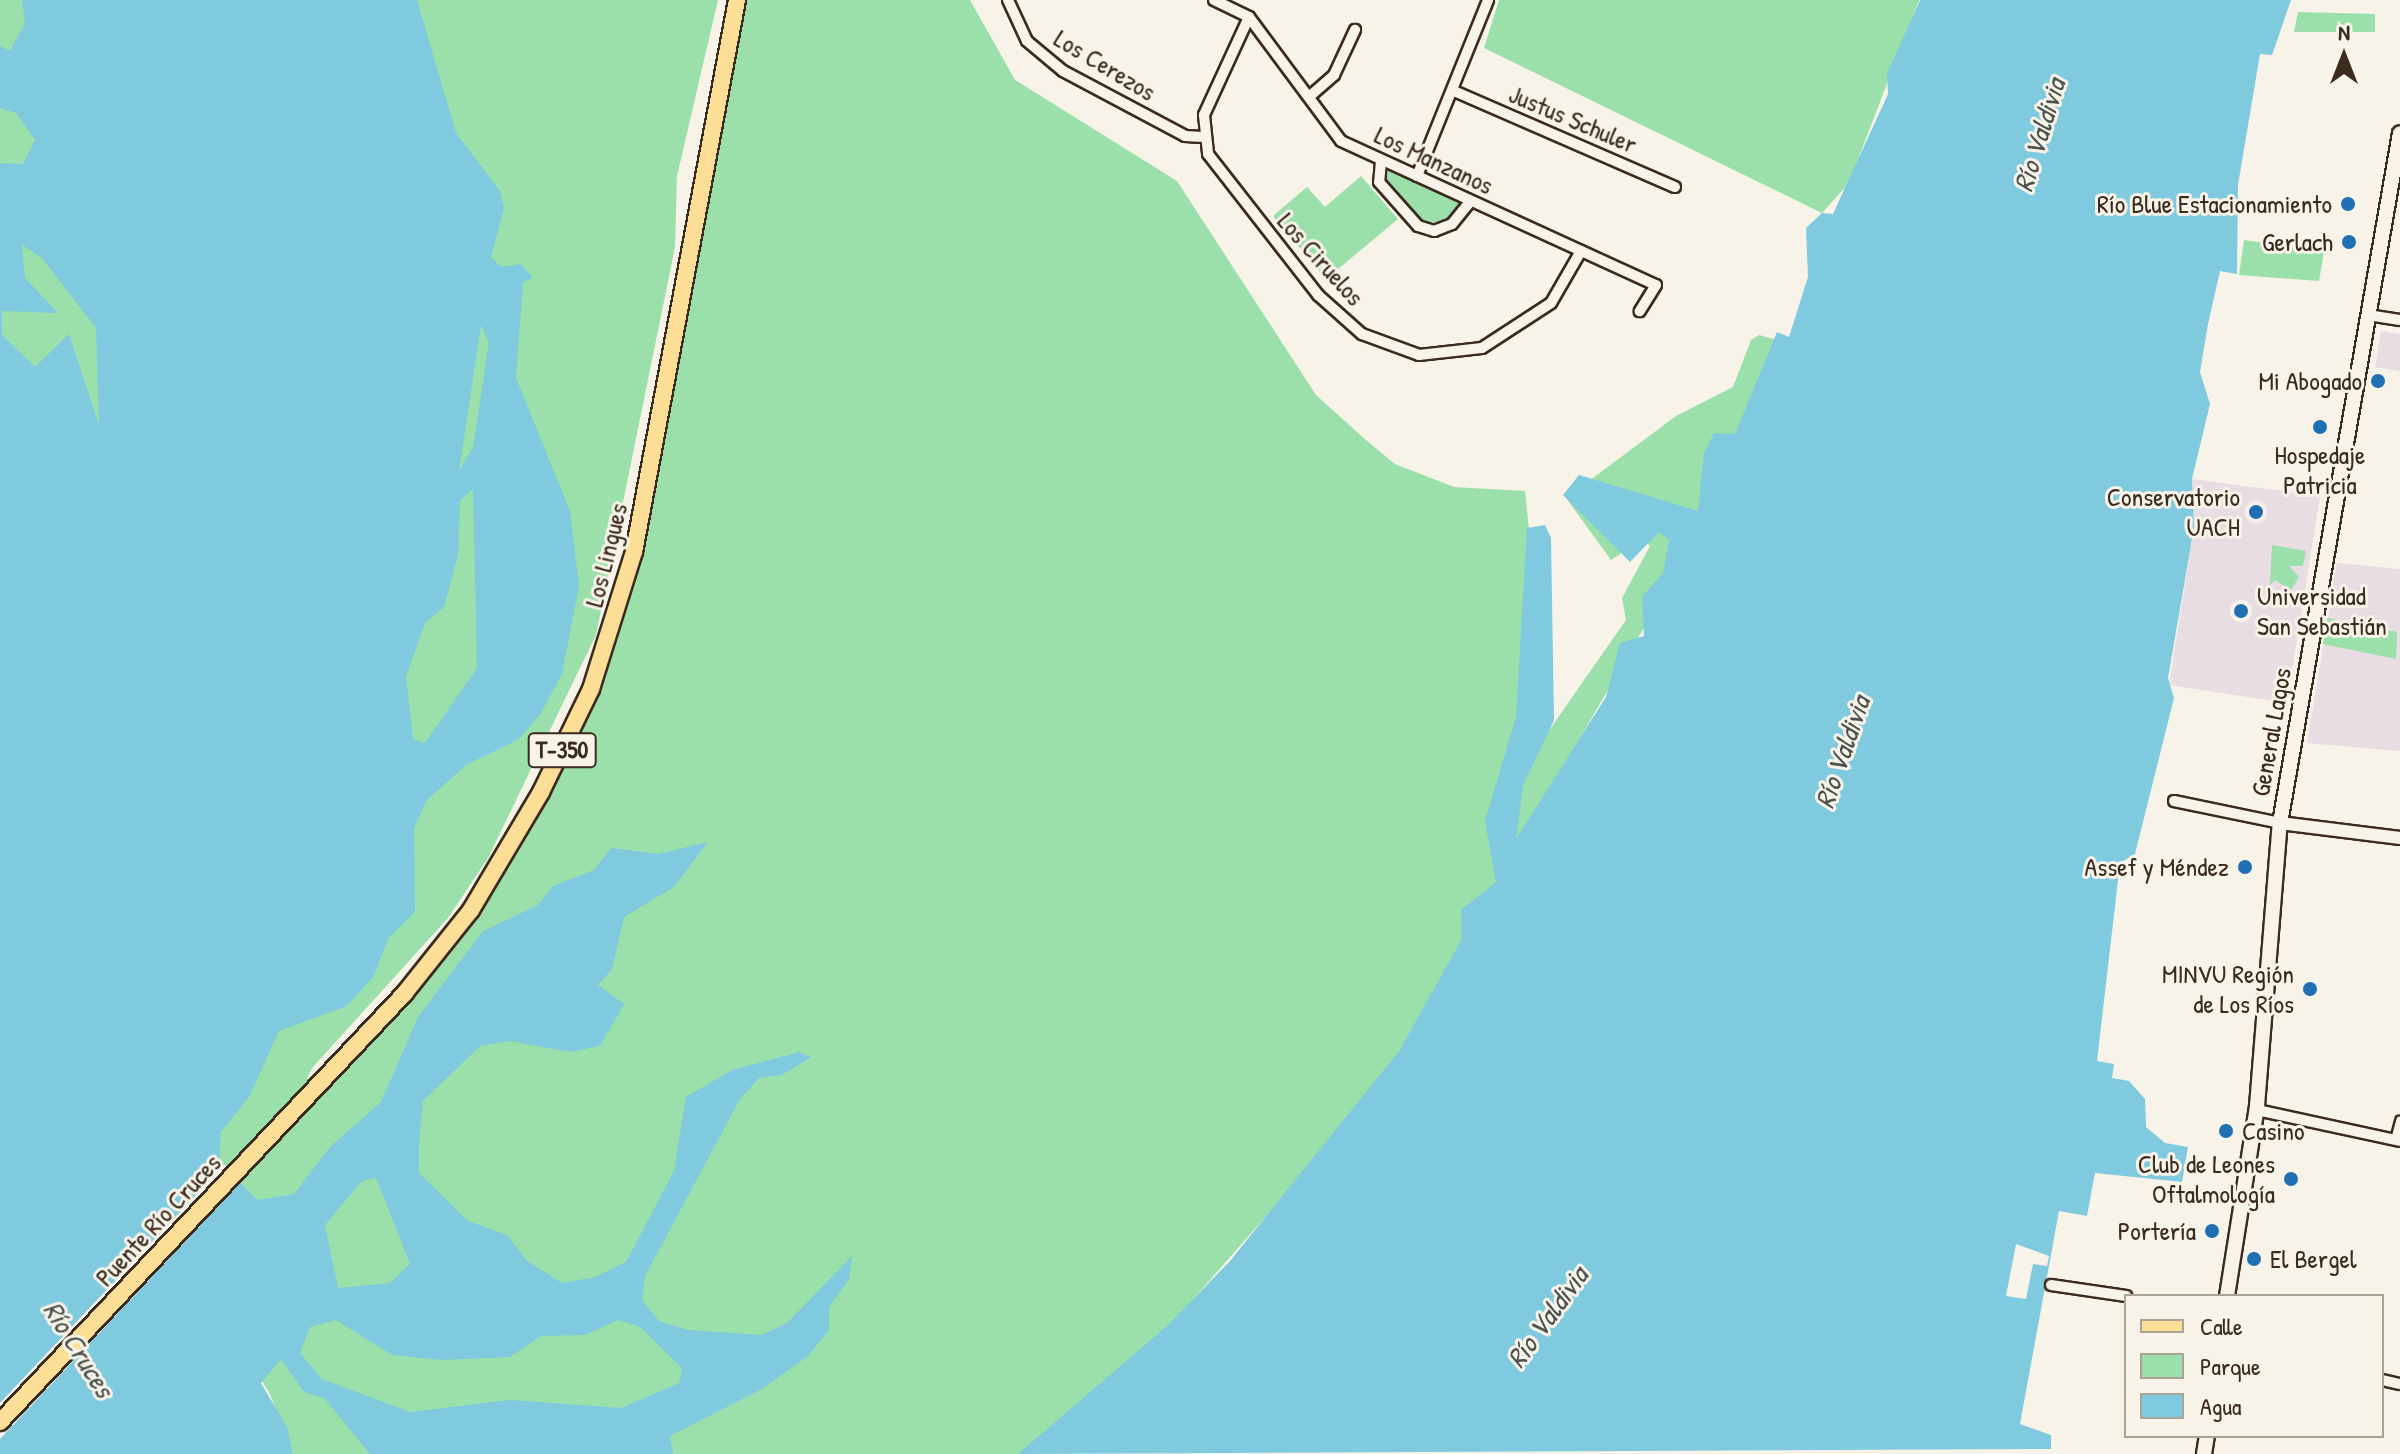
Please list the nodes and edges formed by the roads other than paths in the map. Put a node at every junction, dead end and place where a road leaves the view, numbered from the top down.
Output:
1 (737, 0) edge
2 (1008, 0) edge
3 (1214, 0) edge
4 (1488, 0) edge
5 (1249, 17) junction
6 (1355, 30) dead end
7 (1454, 91) junction
8 (1310, 96) junction
9 (2400, 133) edge
10 (1203, 137) junction
11 (1381, 161) junction
12 (1417, 176) junction
13 (1675, 187) dead end
14 (1470, 202) junction
15 (1581, 251) junction
16 (1640, 311) dead end
17 (2368, 315) junction
18 (2400, 320) edge
19 (2174, 801) dead end
20 (2280, 823) junction
21 (2400, 838) edge
22 (350, 1051) joint
23 (2257, 1110) junction
24 (2400, 1121) edge
25 (2398, 1140) edge
26 (2051, 1285) dead end
27 (2227, 1294) edge
28 (2124, 1296) edge
29 (0, 1422) edge

1 - 22 main road, Los Lingues / T-350
2 - 10 street, Los Cerezos
3 - 5 street, Los Manzanos
4 - 7 street
5 - 8 street, Los Manzanos
5 - 10 street
6 - 8 street
7 - 12 street
7 - 13 street, Justus Schuler
8 - 11 street, Los Manzanos
9 - 17 main road, General Lagos
10 - 15 street, Los Ciruelos
11 - 12 street, Los Manzanos
11 - 14 street
12 - 14 street, Los Manzanos
14 - 15 street, Los Manzanos
15 - 16 street, Los Manzanos
17 - 18 street
17 - 20 main road, General Lagos
19 - 20 street
20 - 21 street
20 - 23 main road, General Lagos
22 - 29 main road, Puente Río Cruces / T-350
23 - 25 street
23 - 27 main road, General Lagos
24 - 25 street
26 - 28 street

